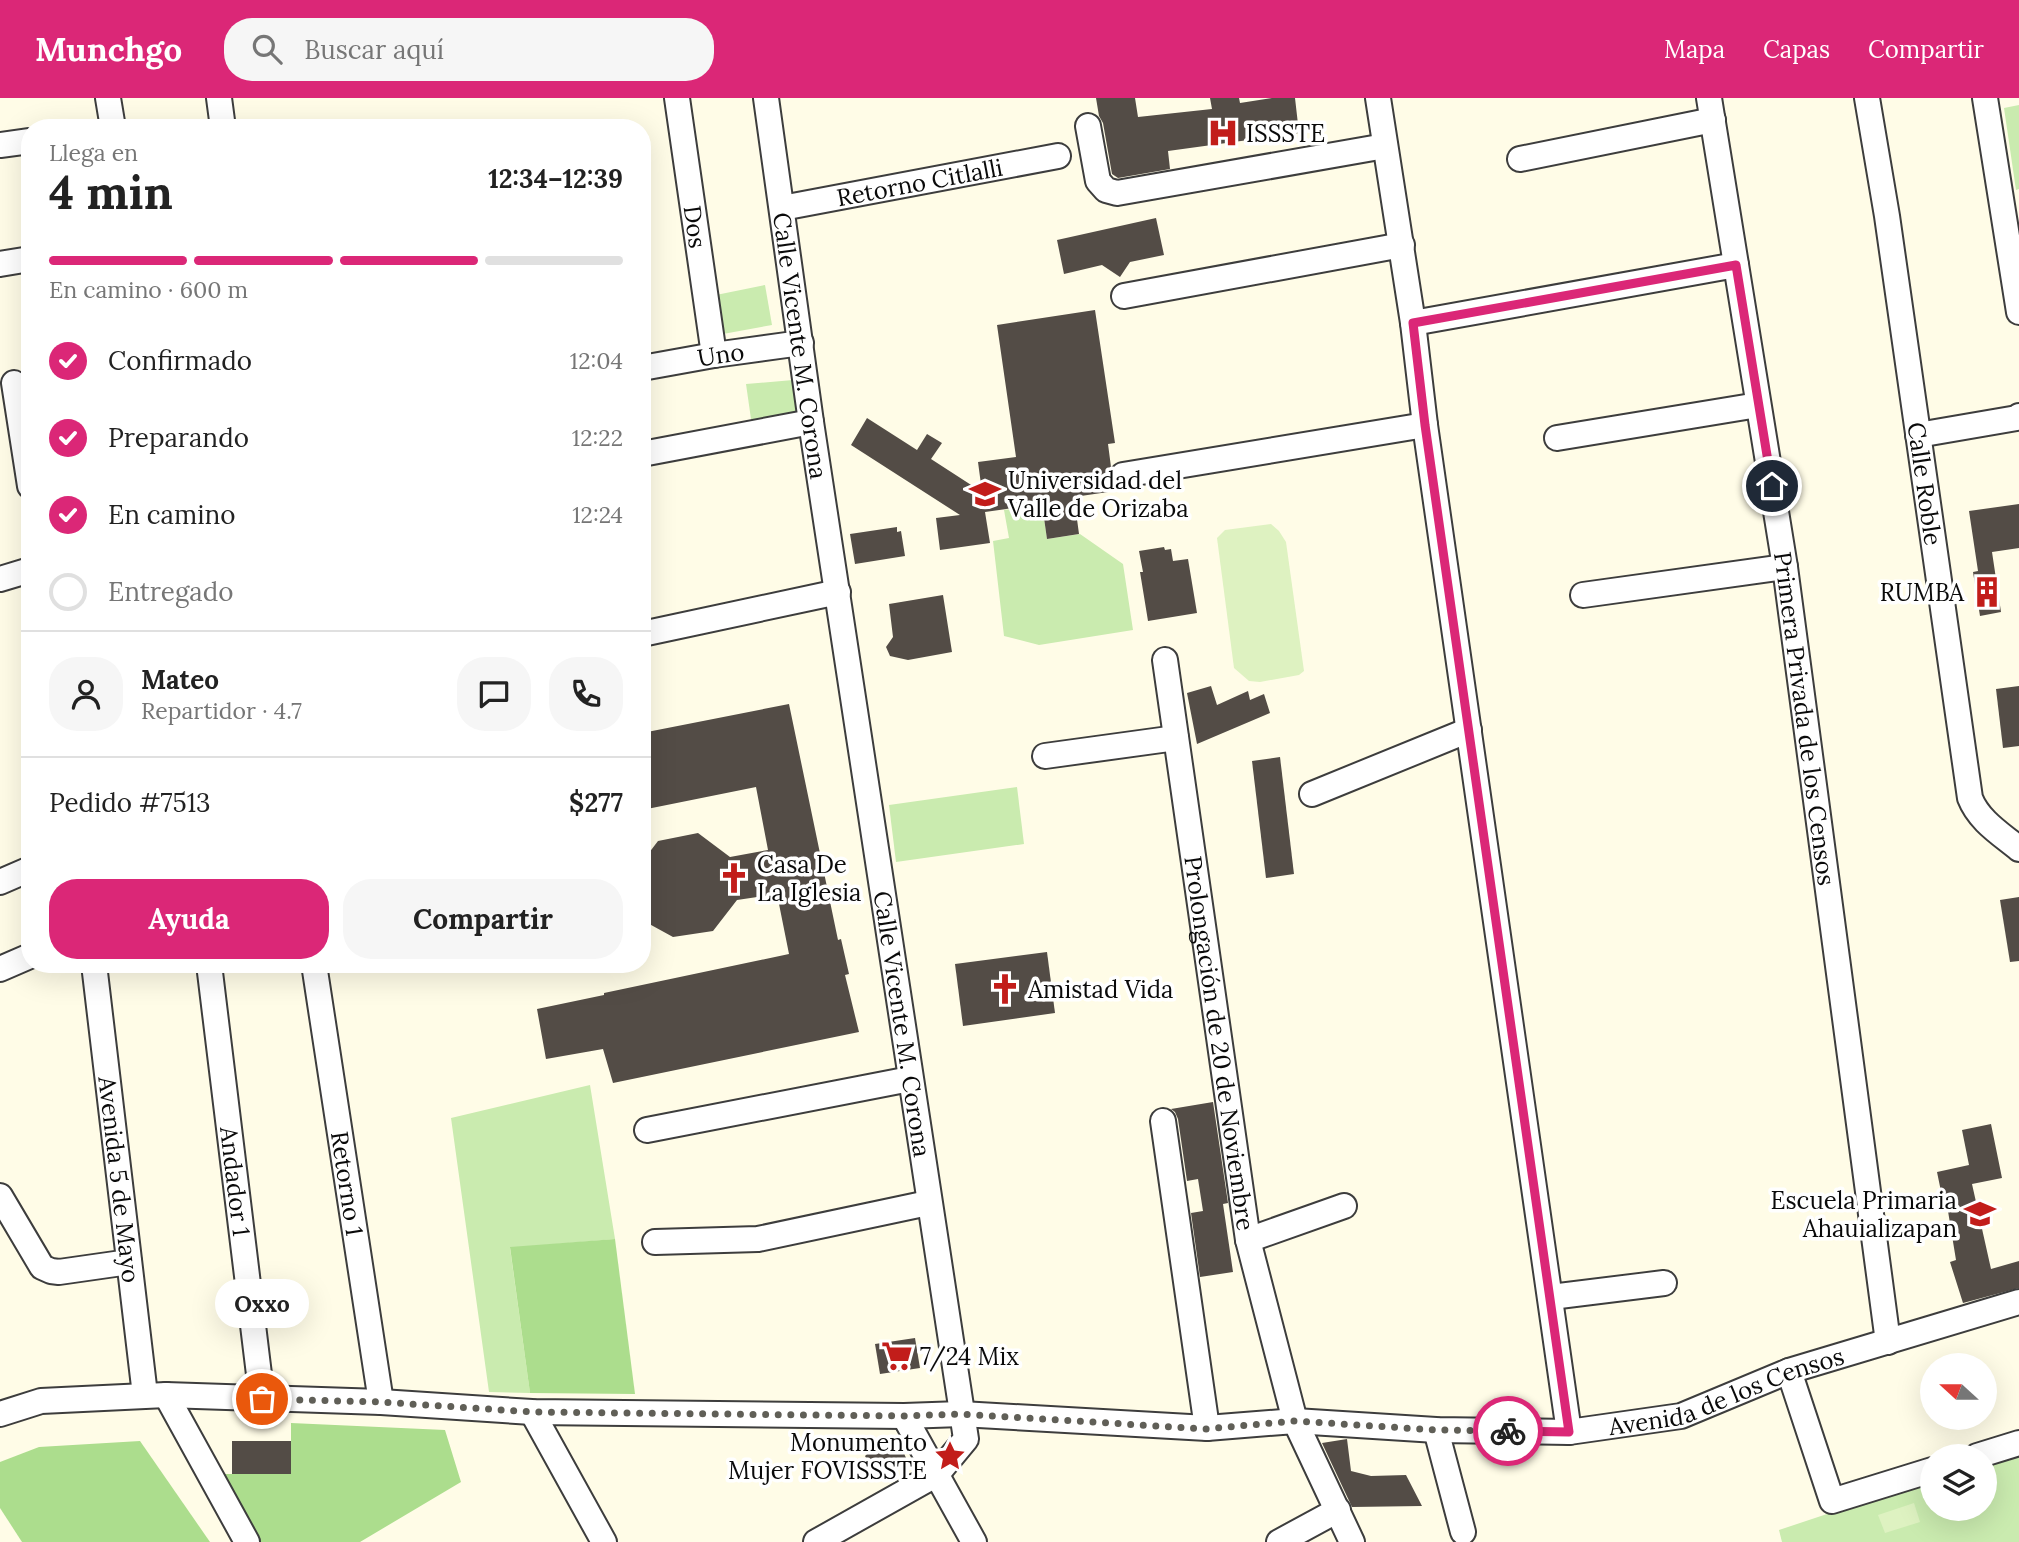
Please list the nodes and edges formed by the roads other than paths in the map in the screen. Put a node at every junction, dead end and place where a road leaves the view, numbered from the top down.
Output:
1 (108, 98) edge
2 (219, 98) edge
3 (677, 98) edge
4 (766, 98) edge
5 (1378, 98) edge
6 (1867, 98) edge
7 (1985, 98) edge
8 (1711, 109) edge
9 (111, 119) edge
10 (222, 119) edge
11 (1088, 126) dead end
12 (21, 142) edge
13 (0, 145) edge
14 (1385, 146) junction
15 (1058, 156) dead end
16 (1520, 159) dead end
17 (782, 208) junction
18 (1402, 245) junction
19 (21, 260) edge
20 (0, 264) edge
21 (1736, 265) junction
22 (1124, 296) dead end
23 (2019, 312) edge
24 (1413, 323) junction
25 (801, 343) junction
26 (714, 355) junction
27 (651, 366) edge
28 (15, 383) edge
29 (1758, 405) junction
30 (2019, 416) edge
31 (811, 422) junction
32 (1425, 425) junction
33 (1917, 435) junction
34 (1557, 438) dead end
35 (651, 452) edge
36 (11, 454) edge
37 (21, 471) edge
38 (1122, 475) dead end
39 (1785, 567) junction
40 (21, 573) edge
41 (0, 579) edge
42 (838, 592) junction
43 (1583, 595) dead end
44 (651, 632) edge
45 (1165, 660) dead end
46 (1469, 730) junction
47 (1176, 738) junction
48 (1045, 756) dead end
49 (1312, 794) dead end
50 (2019, 849) edge
51 (21, 873) edge
52 (0, 882) edge
53 (21, 960) edge
54 (0, 969) edge
55 (95, 973) edge
56 (210, 973) edge
57 (315, 973) edge
58 (910, 1079) junction
59 (1163, 1121) dead end
60 (647, 1130) dead end
61 (0, 1196) edge
62 (928, 1203) junction
63 (1344, 1206) dead end
64 (1248, 1240) junction
65 (655, 1242) dead end
66 (129, 1262) junction
67 (1664, 1283) dead end
68 (1551, 1297) junction
69 (2019, 1302) edge
70 (1888, 1342) junction
71 (1789, 1371) junction
72 (156, 1395) junction
73 (262, 1399) junction
74 (381, 1402) junction
75 (532, 1412) junction
76 (0, 1413) edge
77 (961, 1414) junction
78 (904, 1416) junction
79 (1295, 1421) junction
80 (1206, 1429) junction
81 (1436, 1430) junction
82 (1569, 1432) junction
83 (2019, 1443) edge
84 (1997, 1450) edge
85 (937, 1474) junction
86 (1920, 1474) edge
87 (1338, 1510) junction
88 (1463, 1532) dead end
89 (247, 1542) edge
90 (604, 1542) edge
91 (816, 1542) edge
92 (974, 1542) edge
93 (1279, 1542) edge
94 (1352, 1542) edge

1 - 9 street
2 - 10 street
3 - 26 street, Dos
4 - 17 street, Calle Vicente M. Corona
5 - 14 street
6 - 33 street, Calle Roble
7 - 23 street
8 - 16 street
8 - 21 street, Primera Privada de los Censos
11 - 14 street
12 - 13 street
14 - 18 street
15 - 17 street, Retorno Citlalli
17 - 25 street, Calle Vicente M. Corona
18 - 22 street
18 - 24 street
19 - 20 street
21 - 24 street
21 - 29 street, Primera Privada de los Censos
24 - 32 street
25 - 26 street, Uno
25 - 31 street, Calle Vicente M. Corona
26 - 27 street, Uno
28 - 36 street
29 - 34 street
29 - 39 street, Primera Privada de los Censos
30 - 33 street
31 - 35 street
31 - 42 street, Calle Vicente M. Corona
32 - 38 street
32 - 46 street
33 - 50 street, Calle Roble
36 - 37 street
39 - 43 street
39 - 70 street, Primera Privada de los Censos
40 - 41 street
42 - 44 street
42 - 58 street, Calle Vicente M. Corona
45 - 47 street, Prolongación de 20 de Noviembre
46 - 49 street
46 - 68 street
47 - 48 street
47 - 64 street, Prolongación de 20 de Noviembre
51 - 52 street
53 - 54 street
55 - 66 street, Avenida 5 de Mayo
56 - 73 street, Andador 1
57 - 74 street, Retorno 1
58 - 60 street
58 - 62 street, Calle Vicente M. Corona
59 - 80 street
61 - 66 street
62 - 65 street
62 - 77 street, Calle Vicente M. Corona
63 - 64 street
64 - 79 street, Prolongación de 20 de Noviembre
66 - 72 street, Avenida 5 de Mayo
67 - 68 street
68 - 82 street
69 - 70 street, Avenida de los Censos
70 - 71 street, Avenida de los Censos
71 - 82 street, Avenida de los Censos
71 - 86 street
72 - 73 street, Avenida de los Censos
72 - 76 street, Avenida de los Censos
72 - 89 street
73 - 74 street, Avenida de los Censos
74 - 75 street, Avenida de los Censos
75 - 78 street, Avenida de los Censos
75 - 90 street
77 - 78 street, Avenida de los Censos
77 - 80 street, Avenida de los Censos
77 - 85 street, Calle Vicente M. Corona
78 - 85 street
79 - 80 street, Avenida de los Censos
79 - 81 street, Avenida de los Censos
79 - 87 street, Prolongación de 20 de Noviembre
81 - 82 street, Avenida de los Censos
81 - 88 street
83 - 84 street
85 - 91 street
85 - 92 street
87 - 93 street
87 - 94 street, Prolongación de 20 de Noviembre

